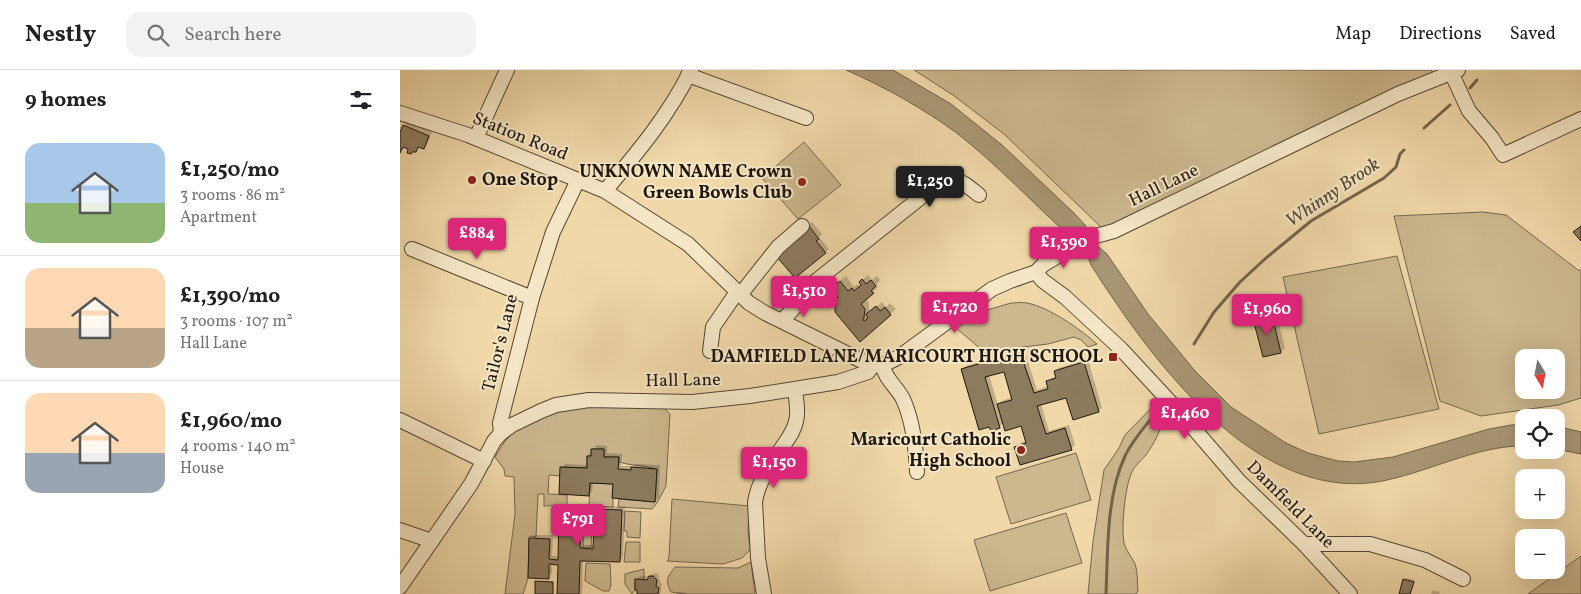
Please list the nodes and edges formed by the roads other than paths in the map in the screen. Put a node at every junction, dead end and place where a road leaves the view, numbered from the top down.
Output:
1 (506, 70) edge
2 (1453, 71) edge
3 (690, 72) edge
4 (400, 113) edge
5 (806, 118) dead end
6 (1581, 119) edge
7 (476, 138) junction
8 (578, 180) junction
9 (605, 191) junction
10 (979, 195) dead end
11 (802, 226) dead end
12 (412, 249) dead end
13 (1036, 272) junction
14 (738, 294) junction
15 (532, 298) junction
16 (782, 321) junction
17 (711, 351) dead end
18 (878, 366) junction
19 (795, 390) junction
20 (400, 420) edge
21 (501, 433) junction
22 (484, 461) junction
23 (912, 474) dead end
24 (400, 530) edge
25 (432, 541) junction
26 (1304, 544) junction
27 (1463, 579) dead end
28 (400, 587) edge
29 (764, 594) edge
30 (1350, 594) edge

1 - 7 street
2 - 6 street
2 - 13 street, Hall Lane
3 - 5 street
3 - 9 street
4 - 7 street, Station Road
7 - 8 street, Station Road
8 - 9 street, Station Road
8 - 15 street, Tailor's Lane
9 - 14 street, Station Road
10 - 16 street
11 - 14 street
12 - 15 street
13 - 18 street, Hall Lane
13 - 26 street, Damfield Lane
14 - 16 street, Station Road
14 - 17 street
15 - 21 street, Tailor's Lane
16 - 18 street, Station Road
18 - 19 street, Hall Lane
18 - 23 street
19 - 21 street, Hall Lane
19 - 29 street
20 - 22 street
21 - 22 street, Hall Lane
22 - 25 street, Hall Lane
24 - 25 street
25 - 28 street, Hall Lane
26 - 27 street
26 - 30 street, Damfield Lane

